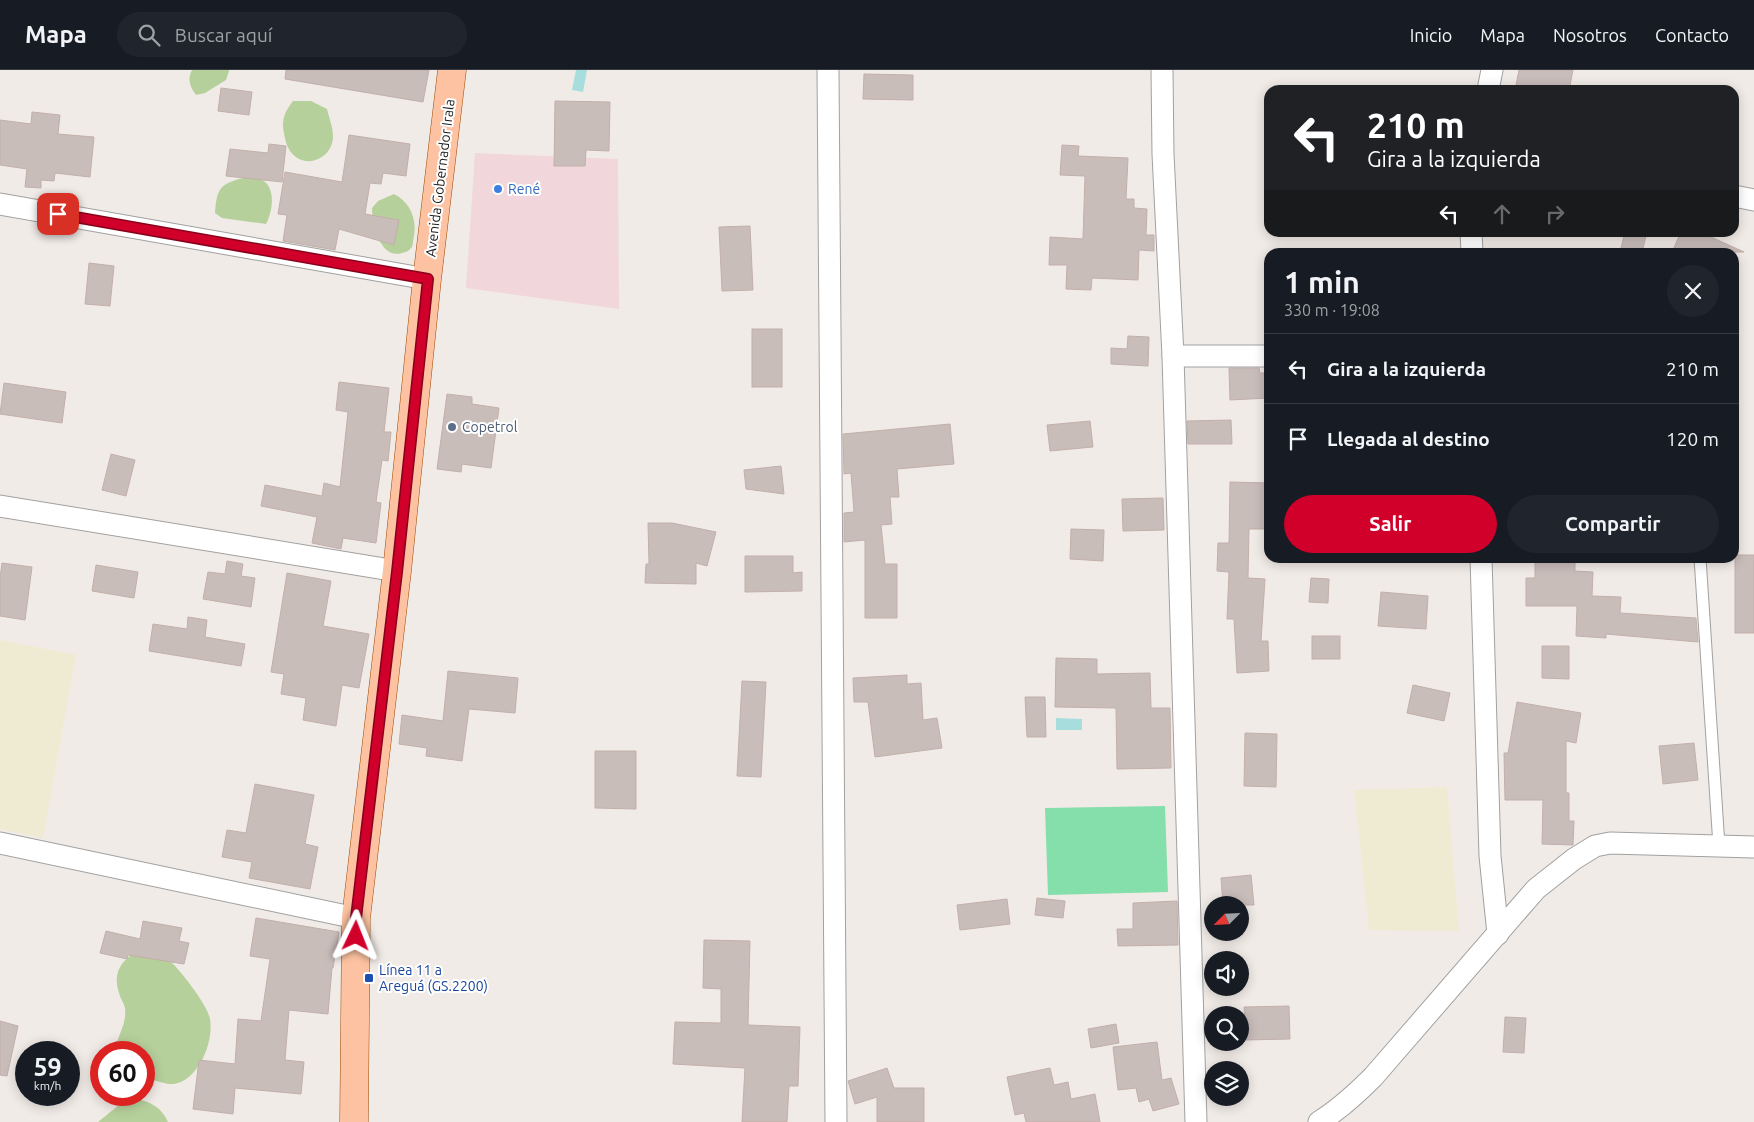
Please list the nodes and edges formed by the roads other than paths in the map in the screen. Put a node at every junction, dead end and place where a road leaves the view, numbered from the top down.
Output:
1 (452, 70) edge
2 (828, 70) edge
3 (1162, 70) edge
4 (1492, 70) edge
5 (1489, 85) edge
6 (1739, 197) edge
7 (1754, 200) edge
8 (0, 204) edge
9 (428, 279) junction
10 (1173, 356) junction
11 (1264, 356) edge
12 (0, 506) edge
13 (1481, 563) edge
14 (1700, 563) edge
15 (397, 572) junction
16 (0, 843) edge
17 (1719, 846) junction
18 (1754, 847) edge
19 (356, 918) junction
20 (1498, 934) junction
21 (354, 1122) edge
22 (836, 1122) edge
23 (1196, 1122) edge
24 (1319, 1122) edge

1 - 9 main road, Avenida Gobernador Irala
2 - 22 street
3 - 10 street
4 - 5 street
6 - 7 street
8 - 9 street
9 - 15 main road, Avenida Gobernador Irala
10 - 11 street
10 - 23 street
12 - 15 street
13 - 20 street
14 - 17 lane
15 - 19 main road, Avenida Gobernador Irala
16 - 19 street
17 - 18 street
17 - 20 street
19 - 21 main road, Avenida Gobernador Irala
20 - 24 street

